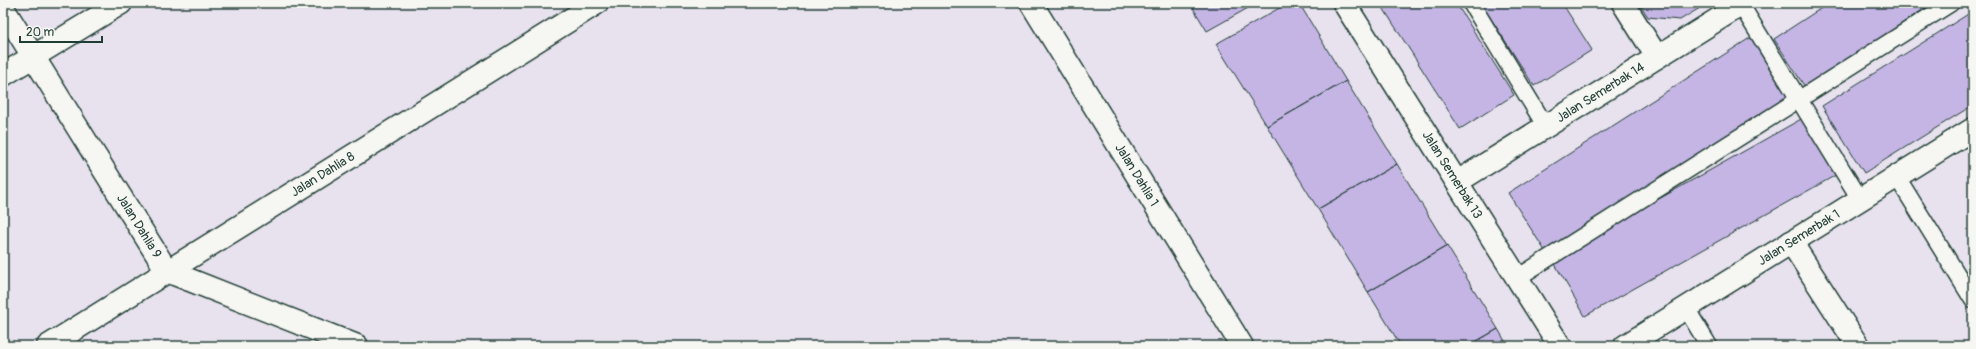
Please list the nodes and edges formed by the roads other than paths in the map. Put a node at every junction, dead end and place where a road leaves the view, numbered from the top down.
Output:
1 (121, 3) edge
2 (597, 3) edge
3 (1031, 3) edge
4 (1344, 3) edge
5 (1471, 3) edge
6 (1623, 3) edge
7 (1951, 3) edge
8 (1742, 4) edge
9 (3, 8) edge
10 (32, 57) junction
11 (1657, 57) junction
12 (3, 75) edge
13 (1799, 100) junction
14 (1546, 127) junction
15 (1973, 129) edge
16 (1897, 176) junction
17 (1458, 182) junction
18 (1860, 200) junction
19 (1791, 242) junction
20 (167, 271) junction
21 (1517, 278) junction
22 (1973, 300) edge
23 (1686, 308) junction
24 (48, 346) edge
25 (357, 346) edge
26 (1242, 346) edge
27 (1560, 346) edge
28 (1625, 346) edge
29 (1709, 346) edge
30 (1858, 346) edge

1 - 10 street
2 - 20 street, Jalan Dahlia 8
3 - 26 street, Jalan Dahlia 1
4 - 17 street, Jalan Semerbak 13
5 - 14 lane
6 - 11 street
7 - 13 lane
8 - 11 street, Jalan Semerbak 14
8 - 13 lane
9 - 10 street, Jalan Dahlia 9
10 - 12 street
10 - 20 street, Jalan Dahlia 9
11 - 14 street, Jalan Semerbak 14
13 - 18 lane
13 - 21 lane
14 - 17 street, Jalan Semerbak 14
15 - 16 street, Jalan Semerbak 1
16 - 18 street, Jalan Semerbak 1
16 - 22 lane
17 - 21 street, Jalan Semerbak 13
18 - 19 street, Jalan Semerbak 1
19 - 23 street, Jalan Semerbak 1
19 - 30 street
20 - 24 street, Jalan Dahlia 8
20 - 25 street, Jalan Dahlia 9
21 - 27 street, Jalan Semerbak 13
23 - 28 street, Jalan Semerbak 1
23 - 29 lane

